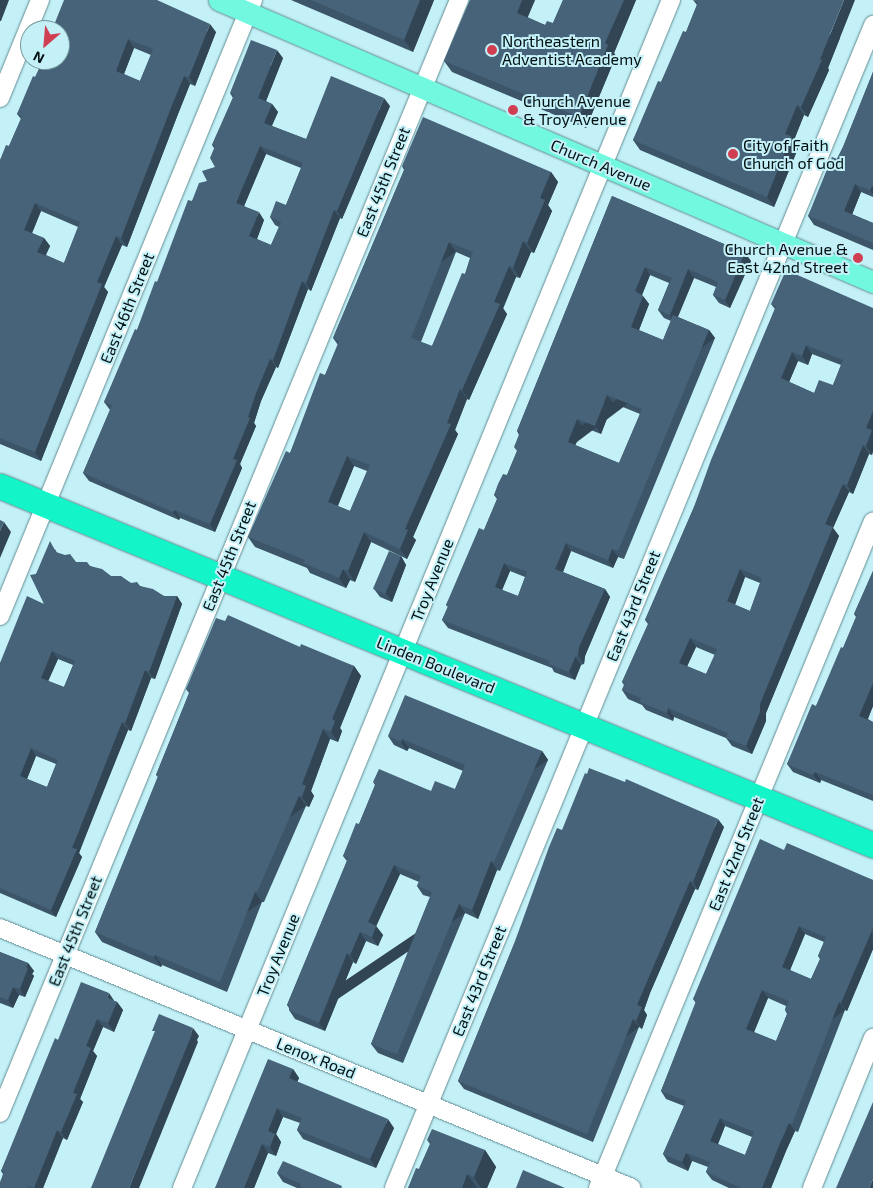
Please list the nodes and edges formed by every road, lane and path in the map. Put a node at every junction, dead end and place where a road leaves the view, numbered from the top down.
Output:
1 (40, 0) edge
2 (219, 0) edge
3 (459, 0) edge
4 (671, 0) edge
5 (250, 6) edge
6 (873, 25) edge
7 (422, 87) junction
8 (0, 98) edge
9 (602, 165) junction
10 (783, 243) junction
11 (873, 282) edge
12 (0, 486) edge
13 (46, 505) junction
14 (873, 521) edge
15 (221, 577) junction
16 (0, 616) edge
17 (402, 651) junction
18 (584, 726) junction
19 (759, 798) junction
20 (873, 845) edge
21 (0, 928) edge
22 (64, 955) junction
23 (247, 1030) junction
24 (873, 1038) edge
25 (428, 1104) junction
26 (0, 1113) edge
27 (601, 1182) edge
28 (182, 1188) edge
29 (394, 1188) edge
30 (632, 1188) edge
31 (812, 1188) edge

1 - 8 street
2 - 5 main road, Church Avenue
3 - 7 street, East 45th Street
4 - 9 street, Troy Avenue
5 - 7 main road, Church Avenue
5 - 13 street, East 46th Street
6 - 10 street, East 43rd Street
7 - 9 main road, Church Avenue
7 - 15 street, East 45th Street
9 - 10 main road, Church Avenue
9 - 17 street, Troy Avenue
10 - 11 main road, Church Avenue
10 - 18 street, East 43rd Street
12 - 13 highway, Linden Boulevard
13 - 15 highway, Linden Boulevard
13 - 16 street, East 46th Street
14 - 19 street, East 42nd Street
15 - 17 highway, Linden Boulevard
15 - 22 street, East 45th Street
17 - 18 highway, Linden Boulevard
17 - 23 street, Troy Avenue
18 - 19 highway, Linden Boulevard
18 - 25 street, East 43rd Street
19 - 20 highway, Linden Boulevard
19 - 27 street, East 42nd Street
21 - 22 street, Lenox Road
22 - 23 street, Lenox Road
22 - 26 street, East 45th Street
23 - 25 street, Lenox Road
23 - 28 street, Troy Avenue
24 - 31 street
25 - 27 street, Lenox Road
25 - 29 street, East 43rd Street
27 - 30 street, Lenox Road

